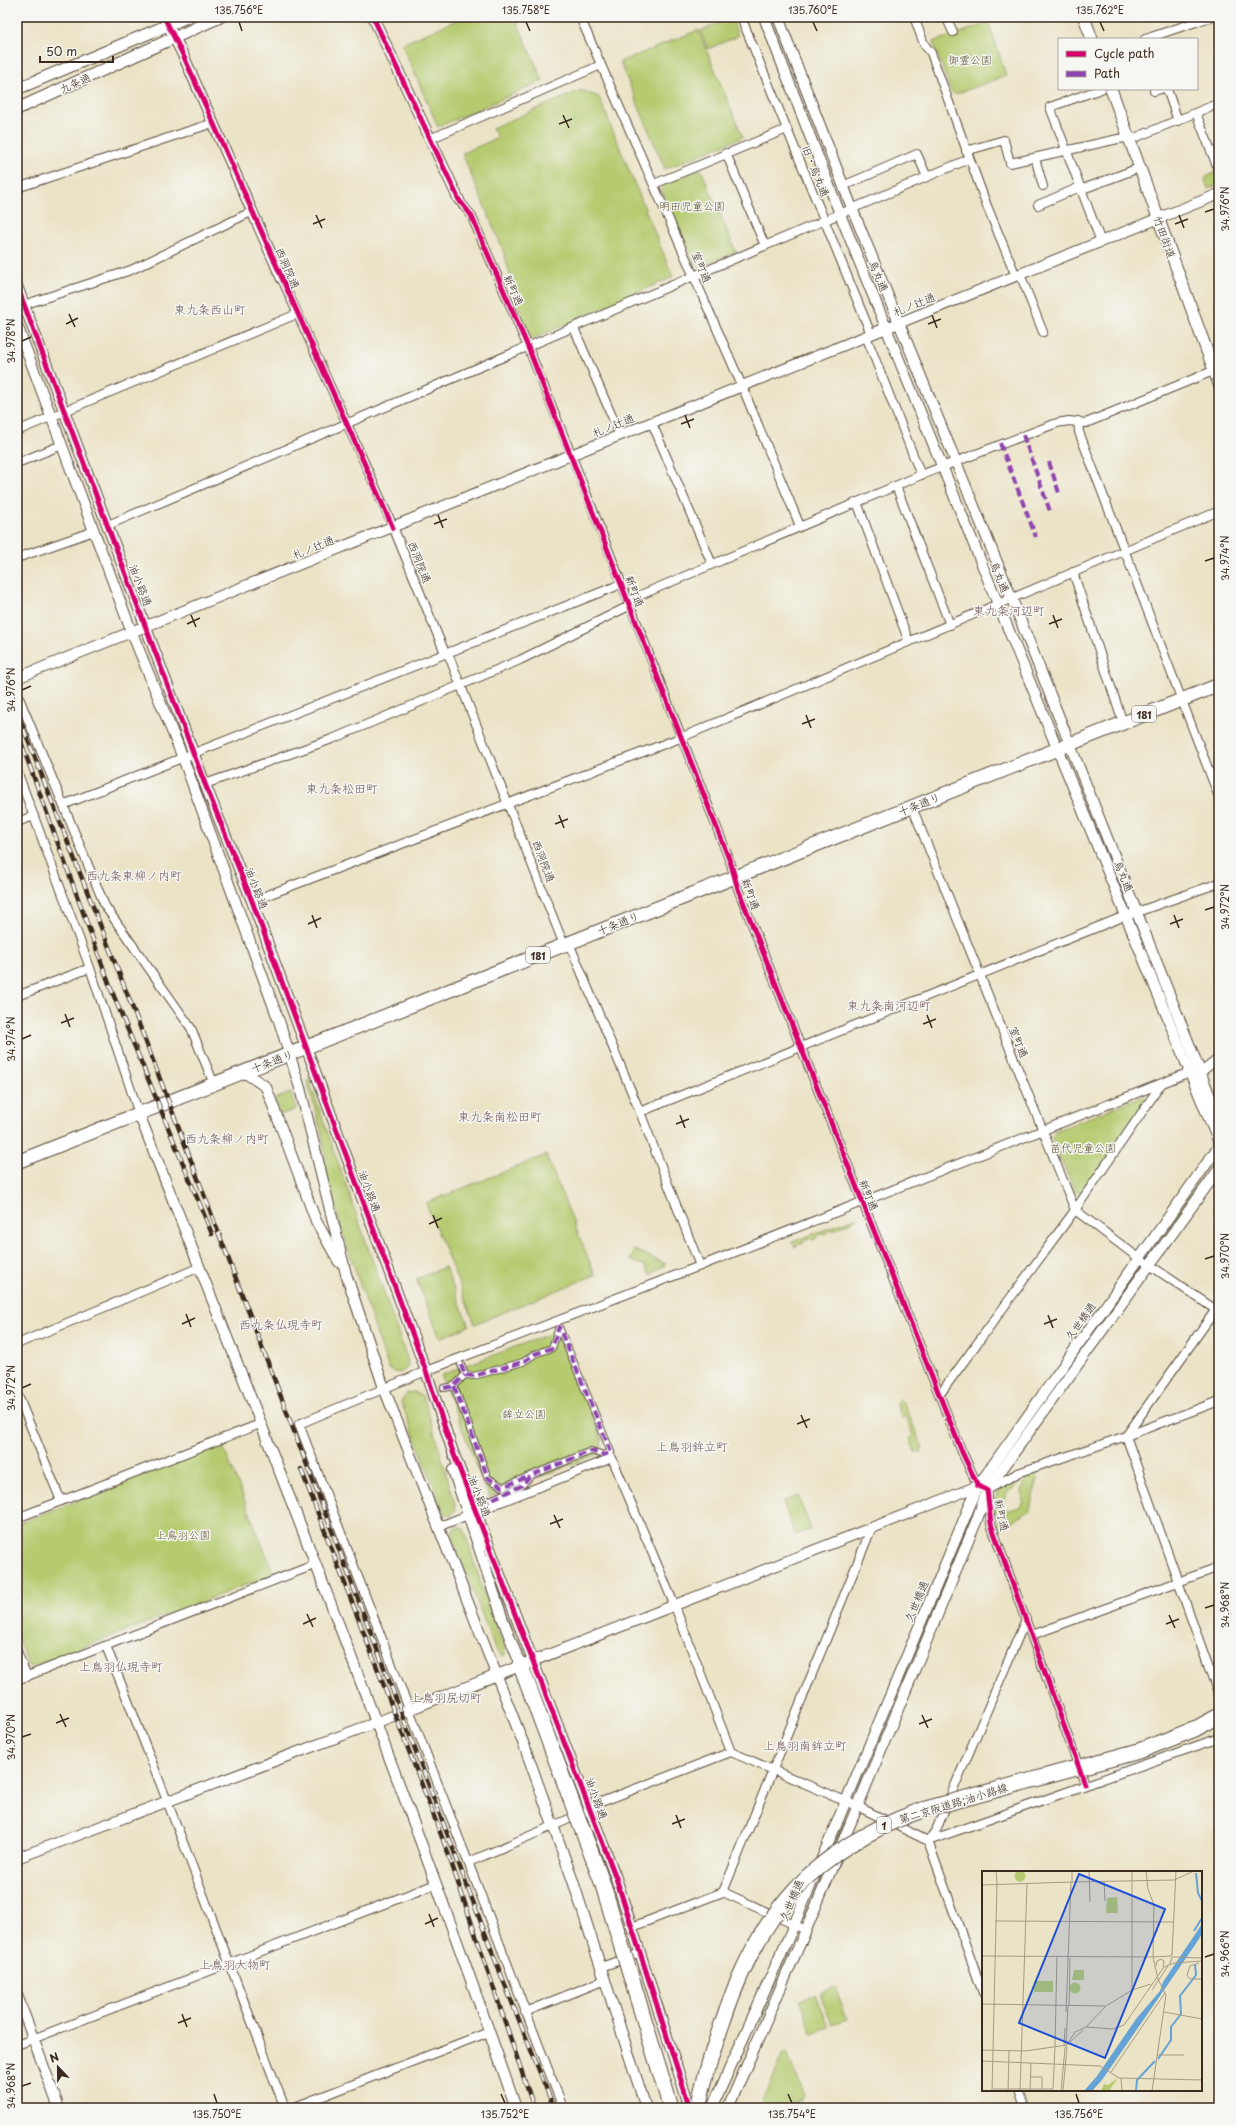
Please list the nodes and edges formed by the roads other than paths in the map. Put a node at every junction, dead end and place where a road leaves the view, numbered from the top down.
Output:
1 (187, 17) edge
2 (220, 17) edge
3 (374, 17) edge
4 (580, 17) edge
5 (741, 17) edge
6 (764, 17) edge
7 (778, 17) edge
8 (914, 17) edge
9 (946, 17) edge
10 (1084, 17) edge
11 (1211, 17) edge
12 (166, 21) edge
13 (953, 32) dead end
14 (175, 38) junction
15 (1092, 38) edge
16 (1147, 38) edge
17 (601, 65) junction
18 (17, 89) edge
19 (1097, 90) edge
20 (1111, 90) edge
21 (1167, 90) edge
22 (1219, 103) edge
23 (17, 109) edge
24 (1196, 113) junction
25 (1178, 121) junction
26 (213, 122) junction
27 (787, 129) junction
28 (1128, 136) junction
29 (432, 138) junction
30 (1066, 150) junction
31 (726, 153) junction
32 (968, 155) junction
33 (1035, 158) junction
34 (1140, 168) junction
35 (1219, 171) edge
36 (927, 177) junction
37 (654, 184) junction
38 (843, 186) junction
39 (1042, 186) dead end
40 (17, 188) edge
41 (1080, 189) junction
42 (1219, 194) edge
43 (459, 200) joint
44 (1038, 204) dead end
45 (852, 208) junction
46 (251, 212) junction
47 (840, 214) junction
48 (1158, 219) junction
49 (824, 221) junction
50 (1101, 242) junction
51 (766, 246) junction
52 (1018, 275) junction
53 (694, 276) junction
54 (282, 279) joint
55 (17, 286) edge
56 (21, 305) edge
57 (297, 314) junction
58 (899, 323) junction
59 (17, 325) edge
60 (574, 328) junction
61 (886, 328) junction
62 (1043, 332) dead end
63 (868, 335) junction
64 (528, 347) junction
65 (1215, 367) edge
66 (1219, 384) edge
67 (742, 386) junction
68 (65, 413) junction
69 (52, 418) junction
70 (1078, 421) junction
71 (652, 423) junction
72 (347, 424) junction
73 (17, 431) edge
74 (620, 435) junction
75 (62, 445) junction
76 (571, 456) junction
77 (17, 463) edge
78 (955, 463) junction
79 (944, 467) junction
80 (921, 475) junction
81 (896, 486) junction
82 (857, 502) junction
83 (1219, 511) edge
84 (108, 526) junction
85 (800, 526) junction
86 (394, 528) junction
87 (94, 530) junction
88 (1124, 550) junction
89 (17, 558) edge
90 (712, 564) junction
91 (1073, 572) junction
92 (621, 583) junction
93 (1012, 598) junction
94 (629, 604) junction
95 (998, 604) junction
96 (950, 625) junction
97 (146, 627) junction
98 (132, 633) junction
99 (909, 642) junction
100 (445, 653) junction
101 (17, 678) edge
102 (459, 684) junction
103 (1219, 685) edge
104 (17, 693) edge
105 (1182, 699) junction
106 (1123, 723) junction
107 (680, 738) junction
108 (1063, 746) junction
109 (194, 753) junction
110 (183, 758) junction
111 (17, 771) edge
112 (205, 784) junction
113 (1219, 797) edge
114 (508, 803) junction
115 (63, 805) junction
116 (912, 806) junction
117 (34, 816) junction
118 (17, 822) edge
119 (735, 877) junction
120 (1219, 883) edge
121 (252, 902) junction
122 (1132, 914) junction
123 (566, 944) junction
124 (90, 968) junction
125 (980, 975) junction
126 (17, 996) edge
127 (801, 1047) junction
128 (305, 1048) junction
129 (290, 1054) junction
130 (1219, 1058) edge
131 (244, 1072) junction
132 (1195, 1072) junction
133 (1162, 1082) junction
134 (214, 1084) junction
135 (640, 1112) junction
136 (139, 1114) junction
137 (1219, 1119) edge
138 (1043, 1131) junction
139 (1219, 1145) edge
140 (17, 1162) edge
141 (1219, 1169) edge
142 (861, 1202) junction
143 (1075, 1210) junction
144 (1140, 1257) junction
145 (1149, 1263) junction
146 (700, 1266) junction
147 (200, 1267) junction
148 (346, 1274) junction
149 (1218, 1309) edge
150 (17, 1344) edge
151 (461, 1365) dead end
152 (426, 1371) junction
153 (465, 1375) junction
154 (454, 1386) junction
155 (384, 1388) junction
156 (444, 1388) dead end
157 (17, 1393) edge
158 (940, 1394) junction
159 (1219, 1401) edge
160 (260, 1424) junction
161 (1126, 1436) junction
162 (532, 1475) junction
163 (978, 1486) junction
164 (987, 1490) junction
165 (61, 1501) junction
166 (488, 1501) dead end
167 (472, 1513) junction
168 (17, 1518) edge
169 (440, 1526) junction
170 (872, 1527) junction
171 (314, 1565) junction
172 (1219, 1567) edge
173 (1177, 1582) junction
174 (674, 1604) junction
175 (1026, 1619) junction
176 (1032, 1635) junction
177 (106, 1646) junction
178 (17, 1651) edge
179 (904, 1657) junction
180 (526, 1662) junction
181 (917, 1663) junction
182 (496, 1674) junction
183 (27, 1677) junction
184 (17, 1680) edge
185 (1219, 1696) edge
186 (409, 1709) junction
187 (1219, 1716) edge
188 (375, 1723) junction
189 (1219, 1738) edge
190 (731, 1752) junction
191 (772, 1770) junction
192 (1085, 1784) junction
193 (169, 1800) junction
194 (845, 1801) junction
195 (857, 1806) junction
196 (590, 1810) junction
197 (553, 1826) junction
198 (928, 1841) junction
199 (17, 1858) edge
200 (469, 1862) junction
201 (436, 1884) junction
202 (723, 1892) junction
203 (794, 1925) junction
204 (632, 1927) junction
205 (806, 1930) junction
206 (641, 1954) junction
207 (229, 1965) junction
208 (601, 1967) junction
209 (605, 1980) junction
210 (982, 1990) edge
211 (17, 1996) edge
212 (525, 2012) junction
213 (750, 2025) junction
214 (762, 2030) junction
215 (489, 2032) junction
216 (33, 2038) junction
217 (17, 2045) edge
218 (1018, 2091) edge
219 (59, 2108) edge
220 (285, 2108) edge
221 (292, 2108) edge
222 (516, 2108) edge
223 (563, 2108) edge
224 (646, 2108) edge
225 (671, 2108) edge
226 (690, 2108) edge
227 (698, 2108) edge
228 (712, 2108) edge
229 (728, 2108) edge
230 (1024, 2108) edge

1 - 12 main road, 九条通
2 - 14 main road, 九条通
3 - 29 street, 新町通
4 - 17 street, 室町通
5 - 27 street, 旧・烏丸通
6 - 47 street, 烏丸通
7 - 38 street, 烏丸通
8 - 32 street
9 - 13 street
10 - 15 main road
11 - 16 street
12 - 14 street, 西洞院通
12 - 18 main road, 九条通
14 - 23 main road, 九条通
14 - 26 street, 西洞院通
17 - 29 street
17 - 37 street, 室町通
19 - 30 street
20 - 28 main road, 竹田街道
21 - 25 street
22 - 24 street
24 - 25 street
24 - 35 street
25 - 28 street
26 - 40 street
26 - 46 street, 西洞院通
27 - 31 street
27 - 49 street, 旧・烏丸通
28 - 30 street
28 - 34 main road, 竹田街道
29 - 43 street, 新町通
30 - 33 street
30 - 41 street
31 - 37 street
31 - 51 street
32 - 33 street
32 - 36 street
32 - 52 street
33 - 39 street
34 - 41 street
34 - 48 main road, 竹田街道
36 - 38 street
36 - 45 street
37 - 53 street, 室町通
38 - 45 street, 烏丸通
41 - 44 street
41 - 50 street
42 - 48 street, 札ノ辻通
43 - 64 street, 新町通
45 - 47 street
45 - 58 street, 烏丸通
46 - 54 street, 西洞院通
46 - 56 street
47 - 49 street
47 - 61 street, 烏丸通
48 - 50 street, 札ノ辻通
48 - 65 main road, 竹田街道
49 - 51 street
49 - 63 street, 旧・烏丸通
50 - 52 street, 札ノ辻通
51 - 53 street
52 - 58 street, 札ノ辻通
52 - 62 street
53 - 60 street
53 - 67 street, 室町通
54 - 57 street, 西洞院通
55 - 56 street, 油小路通
56 - 68 street, 油小路通
57 - 68 street
57 - 72 street, 西洞院通
58 - 61 street, 札ノ辻通
58 - 78 street, 烏丸通
59 - 69 street
60 - 64 street
60 - 74 street
61 - 63 street, 札ノ辻通
61 - 79 street, 烏丸通
63 - 67 street, 札ノ辻通
63 - 80 street, 旧・烏丸通
64 - 72 street
64 - 76 street, 新町通
65 - 66 main road, 竹田街道
65 - 70 street
67 - 71 street, 札ノ辻通
67 - 85 street, 室町通
68 - 69 street
68 - 84 street, 油小路通
69 - 73 street
69 - 75 street
70 - 78 street
70 - 88 street
71 - 74 street, 札ノ辻通
71 - 90 street
72 - 84 street
72 - 86 street, 西洞院通
74 - 76 street, 札ノ辻通
75 - 77 street
75 - 87 street
76 - 86 street, 札ノ辻通
76 - 92 street, 新町通
78 - 79 street
78 - 93 street, 烏丸通
79 - 80 street
79 - 95 street, 烏丸通
80 - 81 street
81 - 82 street
81 - 96 street
82 - 85 street
82 - 99 street
83 - 88 street
84 - 97 street, 油小路通
85 - 90 street
86 - 97 street, 札ノ辻通
86 - 100 street, 西洞院通
87 - 89 street
87 - 98 street
88 - 91 street
88 - 105 street
90 - 94 street
91 - 93 street
91 - 106 street
92 - 94 street, 新町通
92 - 100 street
93 - 95 street
93 - 108 street, 烏丸通
94 - 102 street
94 - 107 street, 新町通
95 - 96 street
95 - 108 street, 烏丸通
96 - 99 street
97 - 98 street, 札ノ辻通
97 - 109 street, 油小路通
98 - 101 street, 札ノ辻通
98 - 110 street
99 - 107 street
100 - 102 street, 西洞院通
100 - 109 street
102 - 112 street
102 - 114 street, 西洞院通
103 - 105 main road, 十条通り / 181
104 - 115 street
105 - 106 main road, 十条通り / 181
105 - 113 street
106 - 108 main road, 十条通り / 181
107 - 114 street
107 - 119 street, 新町通
108 - 116 main road, 十条通り / 181
108 - 122 street, 烏丸通
109 - 110 street
109 - 112 street, 油小路通
110 - 115 street
110 - 129 street
111 - 117 street
112 - 121 street, 油小路通
114 - 121 street
114 - 123 street, 西洞院通
115 - 134 street
116 - 119 main road, 十条通り / 181
116 - 125 street, 室町通
117 - 118 street
117 - 124 street
119 - 123 main road, 十条通り / 181
119 - 127 street, 新町通
120 - 122 street
121 - 128 street, 油小路通
122 - 125 street
122 - 132 street, 烏丸通
123 - 128 main road, 十条通り / 181
123 - 135 street, 西洞院通
124 - 126 street
124 - 136 street
125 - 127 street
125 - 138 street, 室町通
127 - 135 street
127 - 142 street, 新町通
128 - 129 main road, 十条通り / 181
128 - 152 street, 油小路通
129 - 131 main road, 十条通り / 181
129 - 148 street
130 - 132 street
131 - 134 main road, 十条通り / 181
131 - 148 street
132 - 133 street
132 - 137 street, 烏丸通
132 - 139 street, 烏丸通
133 - 138 street
133 - 143 street
134 - 136 main road, 十条通り / 181
135 - 146 street, 西洞院通
136 - 140 main road, 十条通り / 181
136 - 147 street
138 - 142 street
138 - 143 street, 室町通
139 - 144 street, 久世橋通
141 - 145 street, 久世橋通
142 - 146 street
142 - 158 street, 新町通
143 - 144 street
143 - 158 street
144 - 145 street
144 - 163 street, 久世橋通
145 - 149 street
145 - 164 street, 久世橋通
146 - 152 street
147 - 150 street
147 - 160 street
148 - 155 street
149 - 161 street
151 - 153 street
152 - 155 street
152 - 167 street, 油小路通
153 - 154 street
153 - 162 street
154 - 156 street
154 - 162 street
155 - 169 street
155 - 186 street
157 - 165 street
158 - 163 street, 新町通
159 - 161 street
160 - 165 street
160 - 171 street
161 - 164 street
161 - 173 street
162 - 166 street
163 - 164 street, 新町通
163 - 170 street
163 - 179 street, 久世橋通
164 - 175 street, 新町通
164 - 181 street, 久世橋通
165 - 168 street
167 - 169 street
167 - 174 street
167 - 180 street, 油小路通
169 - 182 street
170 - 174 street
170 - 191 street
171 - 177 street
171 - 188 street
172 - 173 street
173 - 176 street
173 - 185 street
174 - 180 street
174 - 190 street
175 - 176 street, 新町通
175 - 198 street
176 - 192 street, 新町通
177 - 183 street
177 - 193 street
178 - 183 street
179 - 181 street
179 - 194 street, 久世橋通
180 - 182 street
180 - 196 street, 油小路通
180 - 225 highway, bridge
181 - 195 street, 久世橋通
182 - 186 street
182 - 197 street
183 - 184 street
186 - 188 street
186 - 200 street
187 - 227 highway, 第二京阪道路;油小路線 / 1, bridge
188 - 193 street
188 - 201 street
189 - 192 street
190 - 191 street
190 - 196 street
191 - 194 street
191 - 202 street
192 - 198 street
193 - 199 street
193 - 207 street
194 - 195 street
194 - 203 street, 久世橋通
195 - 198 street
195 - 205 street, 久世橋通
196 - 197 street
196 - 204 street, 油小路通
197 - 200 street
197 - 208 street
198 - 210 street
200 - 212 street
201 - 207 street
201 - 215 street
202 - 203 street
202 - 204 street
203 - 205 street
203 - 213 street, 久世橋通
204 - 206 street, 油小路通
205 - 214 street, 久世橋通
206 - 208 street
206 - 226 street, 油小路通
207 - 216 street
207 - 220 street
208 - 209 street
209 - 212 street
209 - 224 street
211 - 216 street
212 - 223 street
213 - 214 street
213 - 228 street, 久世橋通
214 - 229 street, 久世橋通
215 - 221 street
215 - 222 street
216 - 217 street
216 - 219 street
218 - 230 street

